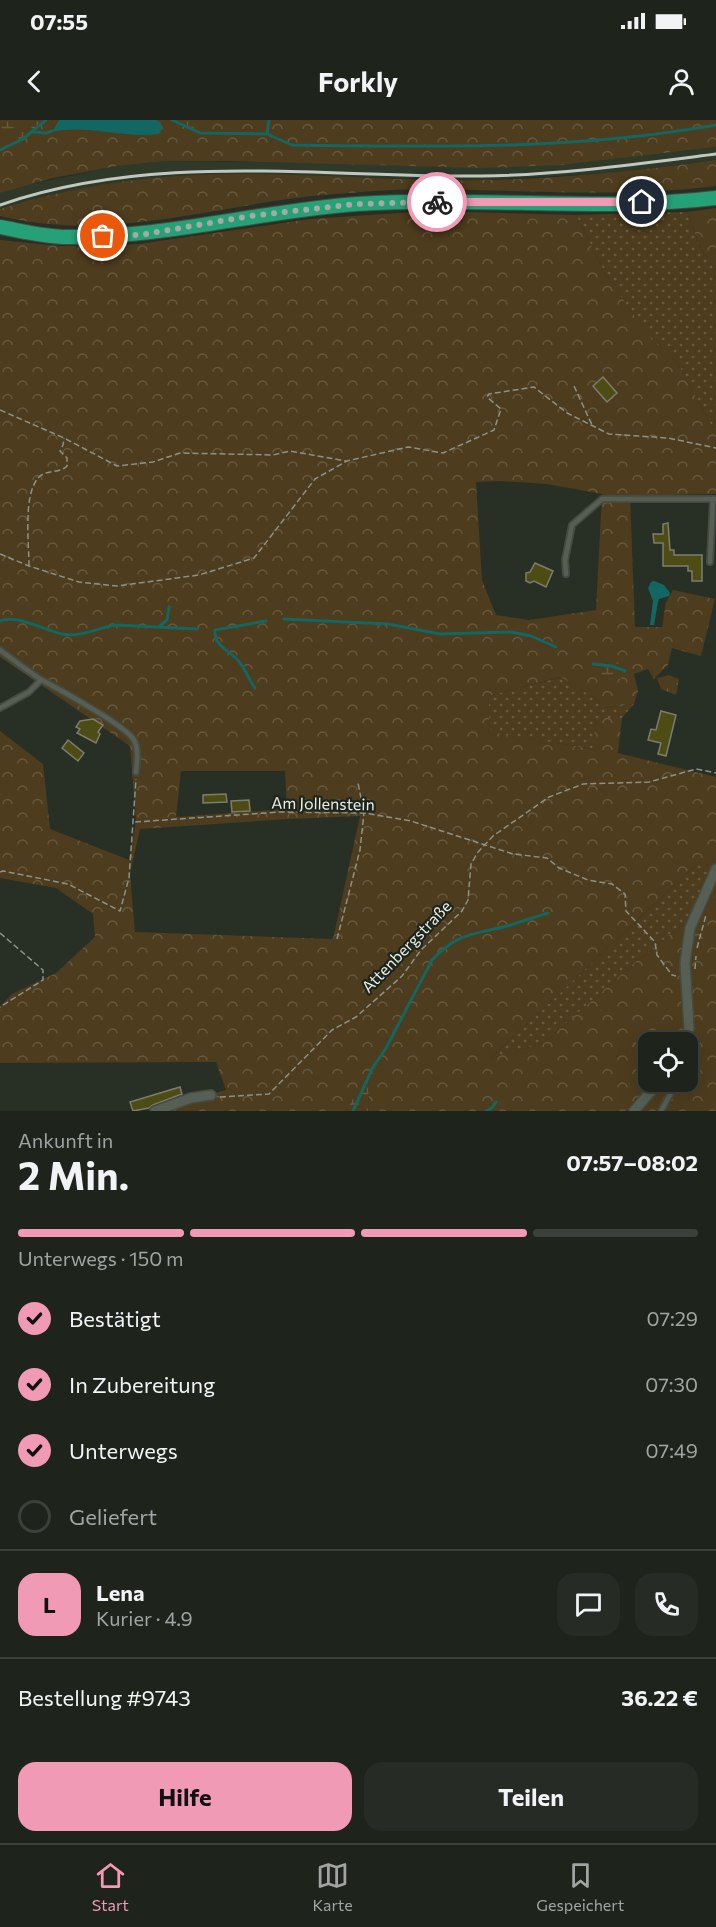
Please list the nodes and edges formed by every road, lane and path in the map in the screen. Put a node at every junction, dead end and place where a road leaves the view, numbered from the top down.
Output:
1 (716, 198) edge
2 (0, 227) edge
3 (574, 386) dead end
4 (0, 410) edge
5 (592, 425) junction
6 (64, 438) junction
7 (716, 448) edge
8 (347, 461) junction
9 (715, 499) edge
10 (0, 554) edge
11 (710, 562) dead end
12 (29, 566) junction
13 (566, 574) dead end
14 (0, 650) edge
15 (41, 680) junction
16 (0, 708) edge
17 (136, 772) joint
18 (716, 773) edge
19 (358, 783) dead end
20 (364, 813) junction
21 (135, 822) junction
22 (485, 845) junction
23 (716, 869) edge
24 (0, 872) edge
25 (707, 913) dead end
26 (0, 933) edge
27 (337, 939) dead end
28 (695, 973) dead end
29 (685, 979) junction
30 (0, 1007) edge
31 (688, 1032) edge
32 (650, 1092) edge
33 (671, 1092) edge
34 (212, 1096) joint
35 (155, 1111) edge
36 (634, 1111) edge
37 (661, 1111) edge

1 - 2 main road
3 - 5 path
4 - 6 path
5 - 7 path
5 - 8 path
6 - 8 path
6 - 12 path
8 - 12 path
9 - 11 lane
9 - 13 lane
10 - 12 path
14 - 15 lane
15 - 16 lane
15 - 17 lane
17 - 21 path
18 - 22 path
19 - 20 path
20 - 21 path, Am Jollenstein
20 - 22 path, Am Jollenstein
20 - 27 path
21 - 24 path
22 - 29 path, Am Jollenstein
22 - 34 path, Attenbergstraße
23 - 29 street
25 - 28 path
26 - 30 path
29 - 31 street
32 - 36 street
33 - 37 lane
34 - 35 street

